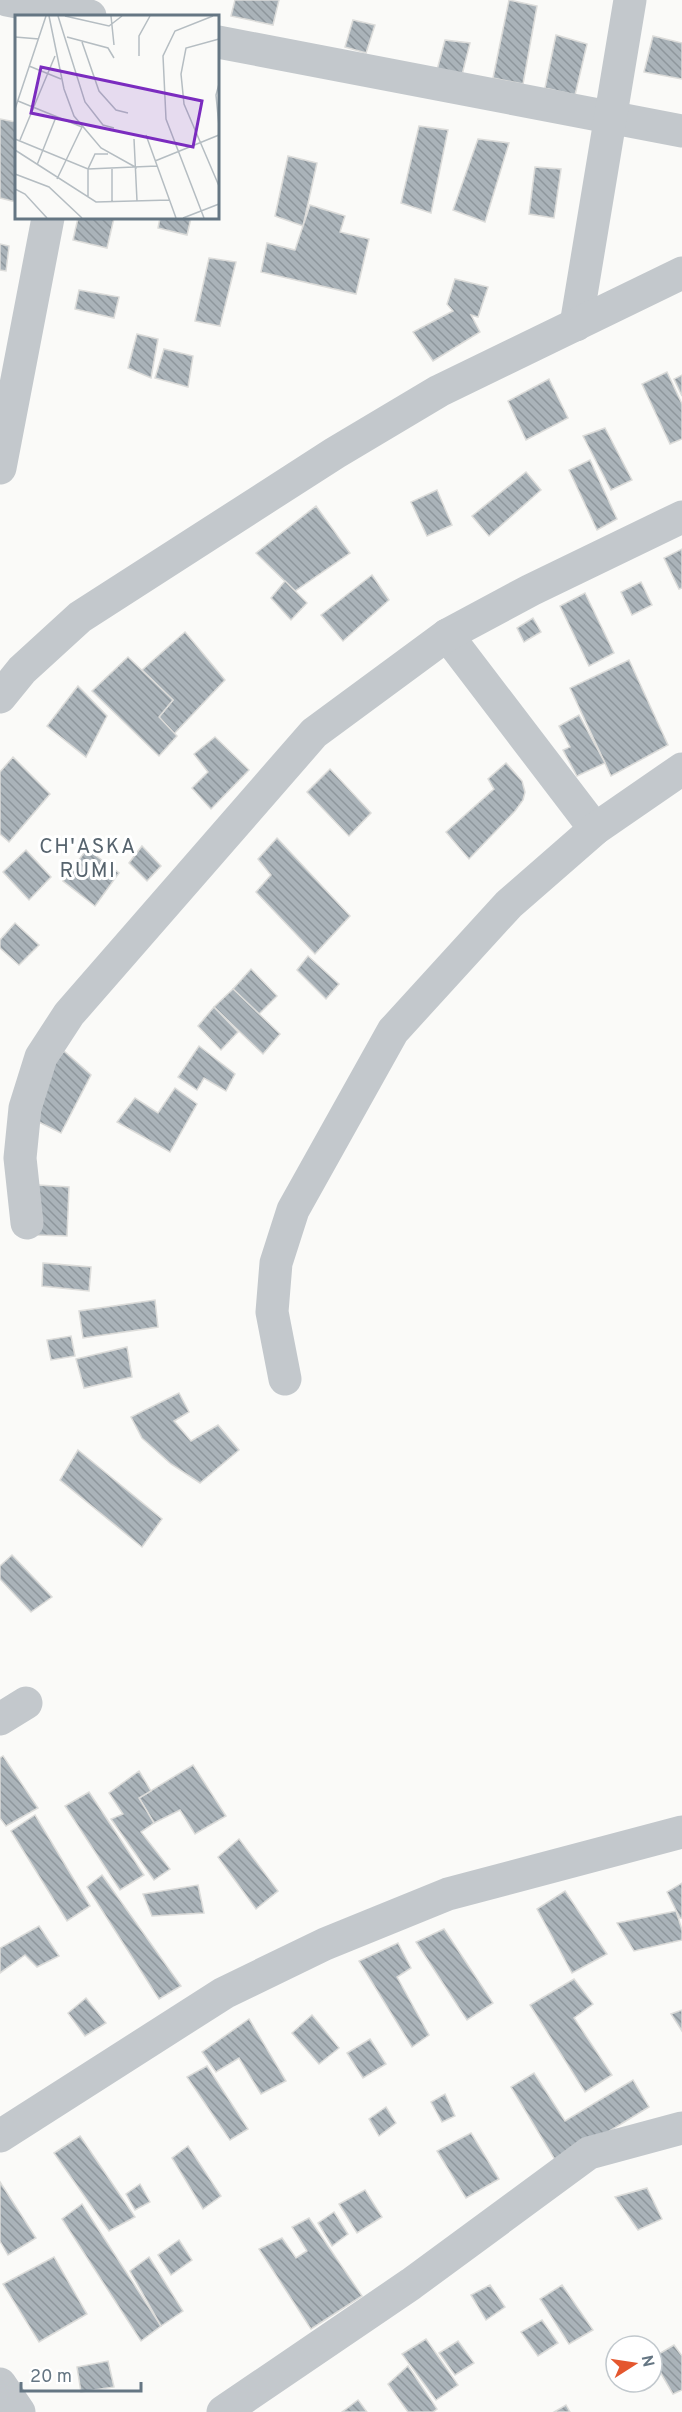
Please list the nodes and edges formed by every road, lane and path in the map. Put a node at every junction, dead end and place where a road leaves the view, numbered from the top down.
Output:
1 (7, 0) edge
2 (90, 0) edge
3 (630, 0) edge
4 (83, 15) edge
5 (88, 15) edge
6 (219, 42) edge
7 (610, 119) junction
8 (682, 131) edge
9 (48, 219) edge
10 (682, 273) edge
11 (576, 325) junction
12 (9, 366) edge
13 (0, 468) edge
14 (682, 517) edge
15 (447, 635) junction
16 (0, 697) edge
17 (682, 769) edge
18 (595, 829) junction
19 (27, 1223) dead end
20 (285, 1379) dead end
21 (682, 1832) edge
22 (682, 2128) edge
23 (0, 2136) edge
24 (0, 2384) edge
25 (19, 2412) edge
26 (223, 2412) edge

1 - 4 street
2 - 5 street
3 - 7 street
6 - 7 street
7 - 8 street
7 - 11 street
9 - 12 street
10 - 11 street
11 - 16 street
12 - 13 street
14 - 15 street
15 - 18 street
15 - 19 street
17 - 18 street
18 - 20 street
21 - 23 street
22 - 26 street
24 - 25 street

